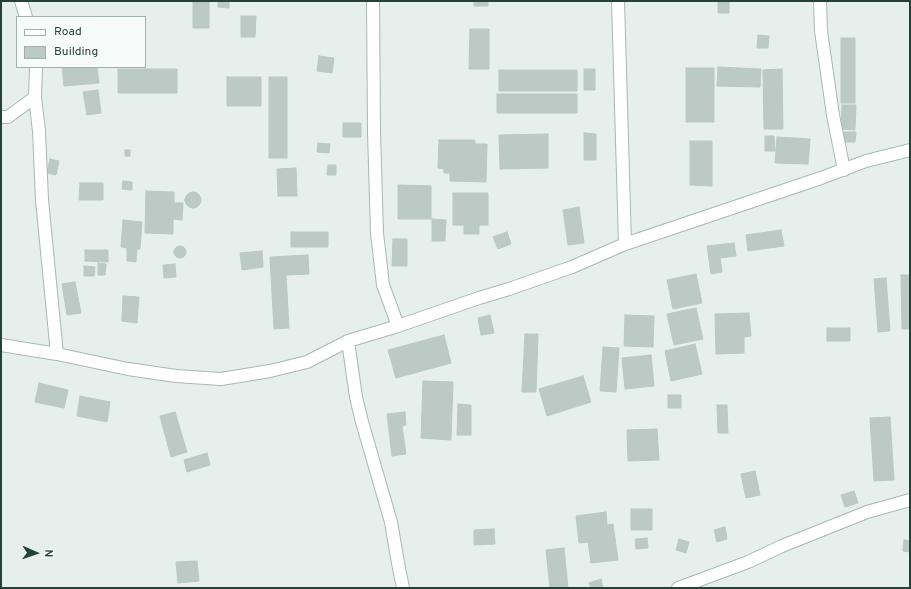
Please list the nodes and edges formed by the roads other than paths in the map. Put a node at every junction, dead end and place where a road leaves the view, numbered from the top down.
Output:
1 (21, 1) edge
2 (373, 1) edge
3 (618, 1) edge
4 (820, 1) edge
5 (26, 16) edge
6 (36, 68) edge
7 (35, 97) junction
8 (1, 117) edge
9 (910, 150) edge
10 (844, 170) junction
11 (625, 244) junction
12 (398, 326) junction
13 (348, 341) junction
14 (1, 345) edge
15 (56, 354) junction
16 (910, 500) edge
17 (403, 588) edge
18 (678, 588) edge

1 - 5 street
2 - 12 street
3 - 11 street
4 - 10 street
6 - 7 street
7 - 8 street
7 - 15 street
9 - 10 street
10 - 11 street
11 - 12 street
12 - 13 street
13 - 15 street
13 - 17 street
14 - 15 street
16 - 18 street

